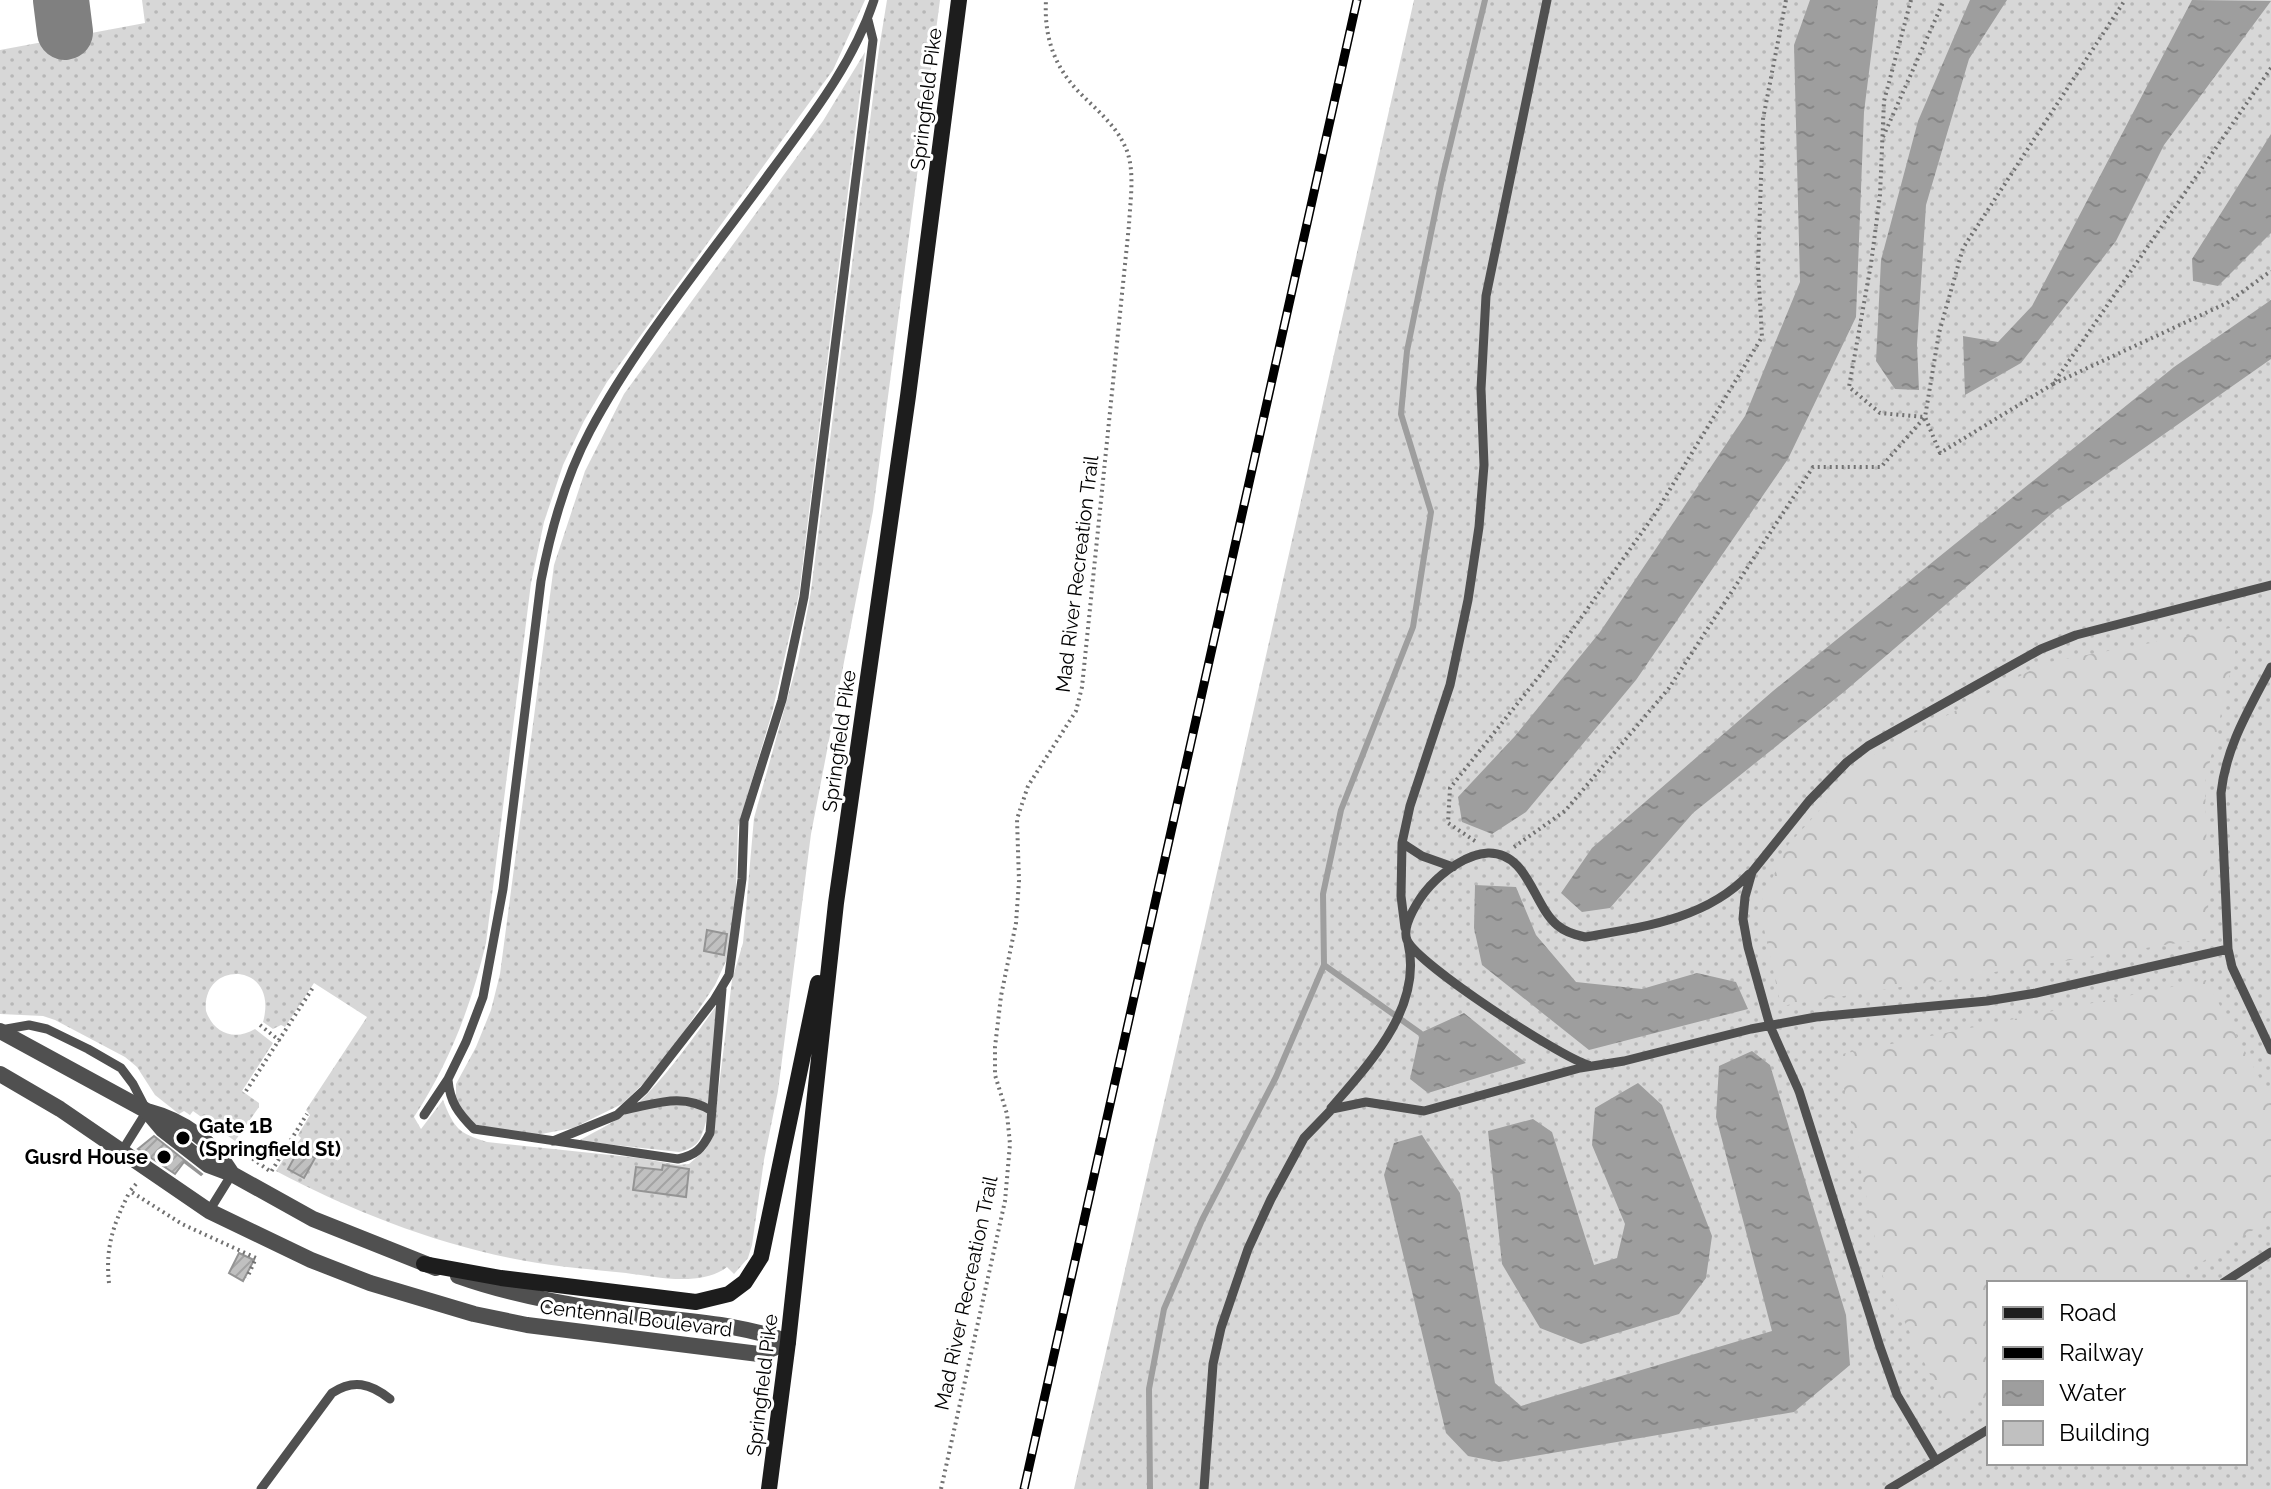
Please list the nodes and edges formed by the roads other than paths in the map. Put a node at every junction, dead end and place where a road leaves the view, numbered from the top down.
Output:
1 (874, 0) edge
2 (959, 0) edge
3 (1547, 0) edge
4 (868, 20) junction
5 (2271, 585) edge
6 (2271, 667) edge
7 (1402, 843) junction
8 (1453, 867) junction
9 (1752, 872) junction
10 (836, 903) junction
11 (1405, 928) junction
12 (1407, 942) junction
13 (2228, 949) junction
14 (722, 986) junction
15 (1770, 1026) junction
16 (0, 1030) edge
17 (2271, 1050) edge
18 (1592, 1066) junction
19 (0, 1074) edge
20 (448, 1079) junction
21 (147, 1111) junction
22 (622, 1111) junction
23 (712, 1111) junction
24 (1326, 1113) junction
25 (424, 1115) dead end
26 (553, 1141) junction
27 (122, 1151) junction
28 (232, 1174) junction
29 (209, 1211) junction
30 (2271, 1252) edge
31 (424, 1264) junction
32 (2226, 1281) edge
33 (788, 1342) junction
34 (390, 1399) dead end
35 (1987, 1430) edge
36 (1936, 1461) junction
37 (261, 1489) edge
38 (769, 1489) edge
39 (1204, 1489) edge
40 (1889, 1489) edge

1 - 4 lane
2 - 10 main road, Springfield Pike
3 - 7 lane
4 - 14 lane
4 - 20 lane
5 - 9 lane
6 - 13 lane
7 - 8 lane
7 - 11 lane
8 - 9 lane
8 - 11 lane
9 - 15 lane
10 - 31 main road
10 - 33 main road, Springfield Pike
11 - 12 lane
12 - 18 lane
12 - 24 lane
13 - 15 lane
13 - 17 lane
14 - 22 lane
14 - 23 lane
15 - 18 lane
15 - 36 lane
16 - 21 street
16 - 21 lane
18 - 24 lane
19 - 27 street, Centennal Boulevard
20 - 25 lane
20 - 26 lane
21 - 27 lane
21 - 28 street
22 - 23 lane
22 - 26 lane
23 - 26 lane
24 - 39 lane
27 - 29 street, Centennal Boulevard
28 - 29 lane
28 - 31 street, Centennal Boulevard
29 - 33 street, Centennal Boulevard
30 - 32 lane
31 - 33 street, Centennal Boulevard
33 - 38 main road, Springfield Pike
34 - 37 lane
35 - 36 lane
36 - 40 lane

